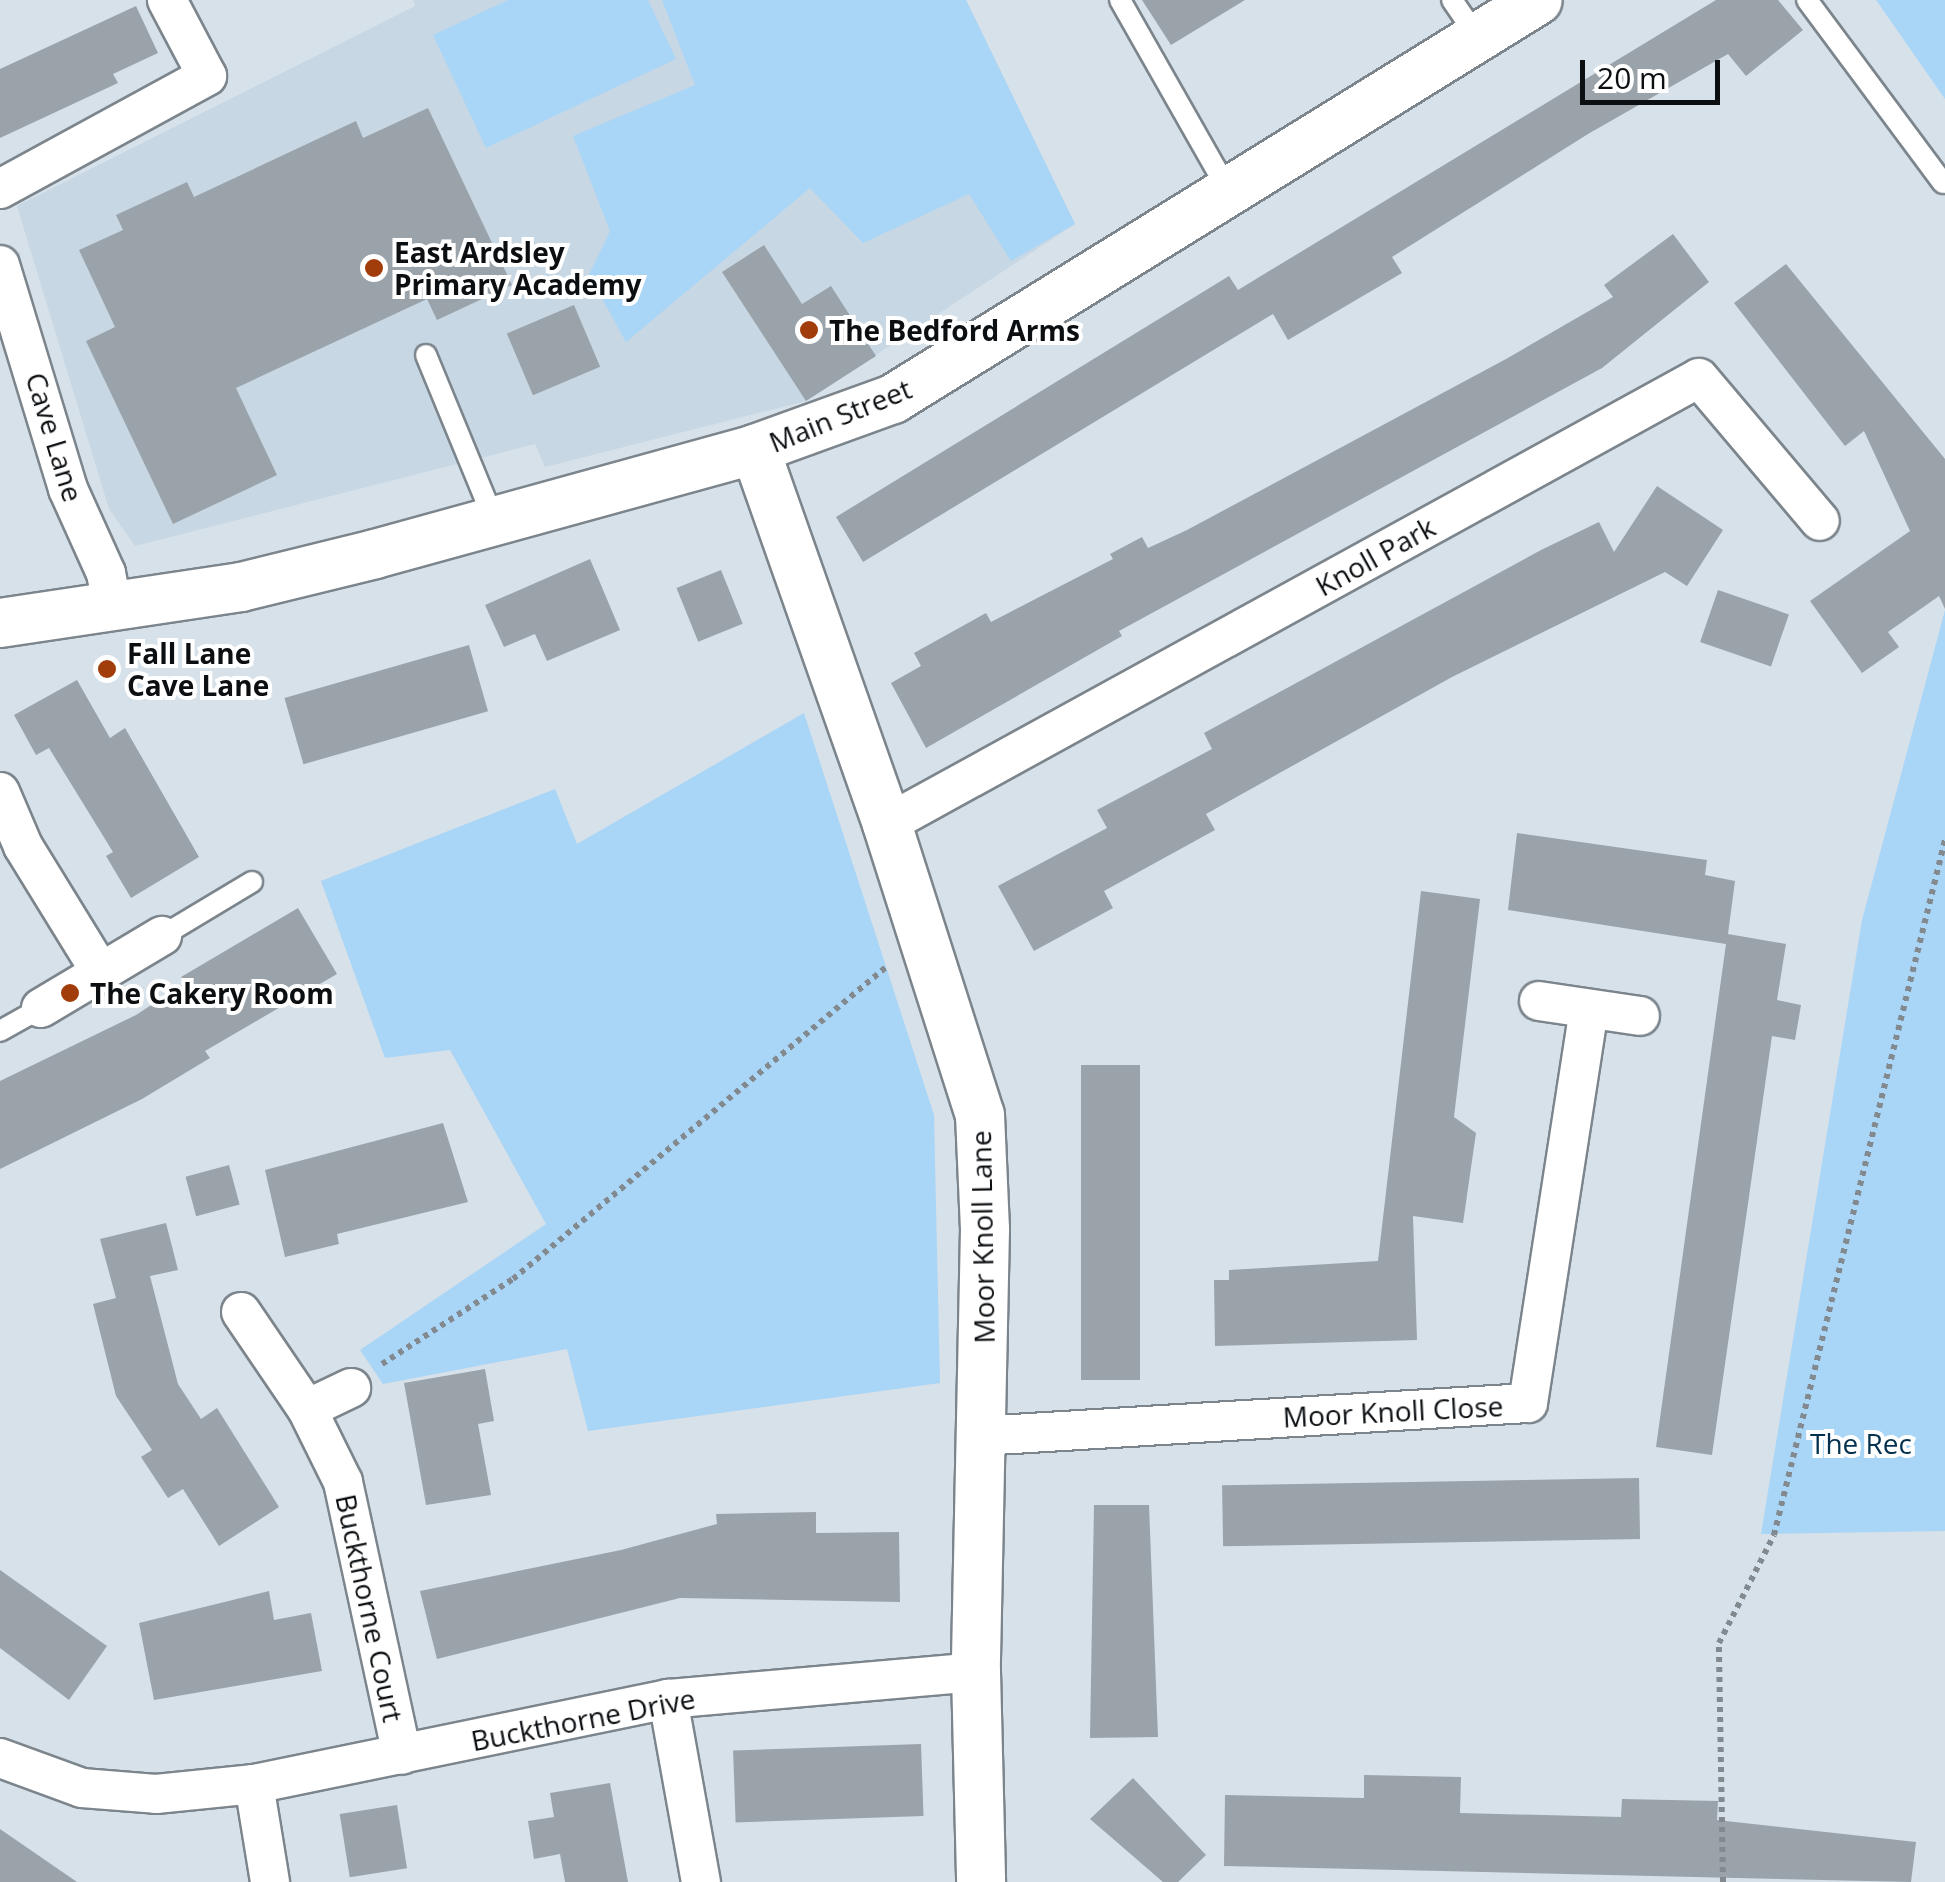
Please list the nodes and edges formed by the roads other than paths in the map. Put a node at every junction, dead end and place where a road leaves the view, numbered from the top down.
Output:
1 (167, 0) edge
2 (1120, 0) edge
3 (1538, 0) edge
4 (1806, 0) edge
5 (1465, 19) edge
6 (1943, 183) edge
7 (0, 189) edge
8 (1230, 194) junction
9 (0, 265) edge
10 (426, 355) dead end
11 (755, 449) junction
12 (494, 520) junction
13 (1820, 520) dead end
14 (113, 608) junction
15 (0, 623) edge
16 (0, 792) edge
17 (887, 824) junction
18 (252, 882) dead end
19 (162, 936) joint
20 (101, 972) junction
21 (1539, 1001) dead end
22 (40, 1008) joint
23 (1589, 1010) junction
24 (1640, 1016) dead end
25 (0, 1031) edge
26 (241, 1312) dead end
27 (351, 1388) road end
28 (307, 1409) junction
29 (980, 1436) junction
30 (976, 1672) junction
31 (668, 1698) junction
32 (402, 1754) junction
33 (0, 1758) edge
34 (254, 1784) junction
35 (270, 1882) edge
36 (701, 1882) edge
37 (980, 1882) edge

1 - 7 street
2 - 8 lane
3 - 5 street, Main Street
4 - 6 lane
5 - 8 street, Main Street
8 - 11 street, Main Street
9 - 14 street, Cave Lane
10 - 12 lane
11 - 12 street, Main Street
11 - 17 street, Moor Knoll Lane
12 - 14 street, Main Street
13 - 17 street, Knoll Park
14 - 15 street, Main Street
16 - 20 street
17 - 29 street, Moor Knoll Lane
18 - 19 lane
19 - 20 street
20 - 22 street
21 - 23 street
22 - 25 lane
23 - 24 street
23 - 29 street, Moor Knoll Close
26 - 28 street, Buckthorne Court
27 - 28 street
28 - 32 street, Buckthorne Court
29 - 30 street, Moor Knoll Lane
30 - 31 street, Buckthorne Drive
30 - 37 street, Moor Knoll Lane
31 - 32 street, Buckthorne Drive
31 - 36 street
32 - 34 street, Buckthorne Drive
33 - 34 street, Buckthorne Drive
34 - 35 street

